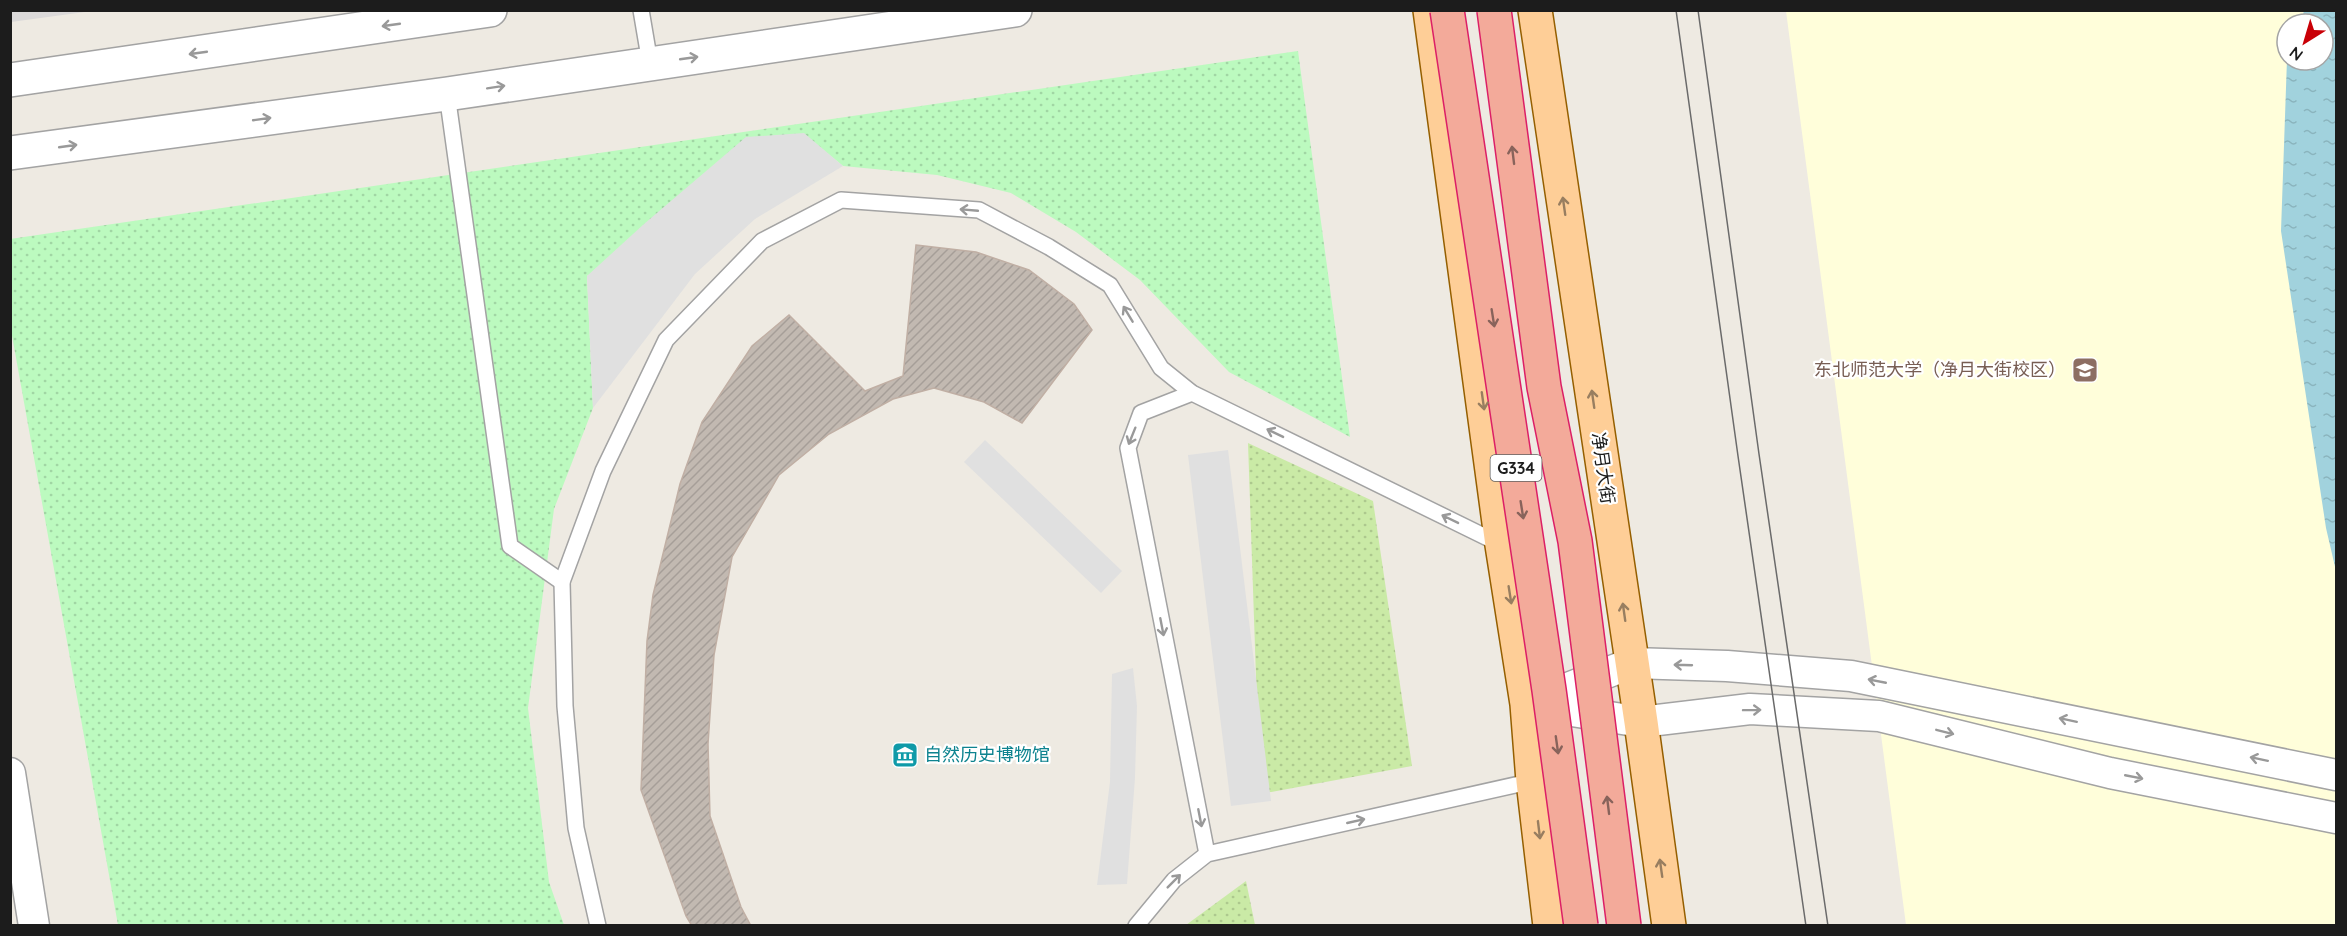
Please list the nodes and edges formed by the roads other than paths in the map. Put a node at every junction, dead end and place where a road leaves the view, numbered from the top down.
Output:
1 (490, 10) edge
2 (641, 10) edge
3 (1015, 10) edge
4 (1430, 10) edge
5 (1447, 10) edge
6 (1494, 10) edge
7 (1535, 10) edge
8 (650, 63) junction
9 (10, 80) edge
10 (447, 94) junction
11 (10, 153) edge
12 (1192, 393) junction
13 (1502, 545) junction
14 (562, 582) junction
15 (1632, 663) junction
16 (1527, 704) junction
17 (1641, 722) junction
18 (10, 773) edge
19 (2327, 773) edge
20 (1533, 781) junction
21 (2325, 816) edge
22 (1207, 854) junction
23 (34, 926) edge
24 (598, 926) edge
25 (1136, 926) edge
26 (1550, 926) edge
27 (1581, 926) edge
28 (1624, 926) edge
29 (1670, 926) edge

1 -> 9 street
2 - 8 lane
8 -> 3 street
4 -> 13 main road
5 -> 27 highway, G334, bridge
28 -> 6 highway, G334, bridge
15 -> 7 main road, 净月大街
10 -> 8 street
11 -> 10 street
10 - 14 lane
13 -> 12 lane
12 -> 14 lane
12 -> 22 lane
13 -> 16 main road
14 - 24 lane
15 - 16 street
15 - 17 main road, 净月大街
19 -> 15 street
16 - 17 street
16 - 20 main road
17 -> 21 street
29 -> 17 main road, 净月大街
18 - 23 street
22 -> 20 lane
20 -> 26 main road
25 -> 22 lane

